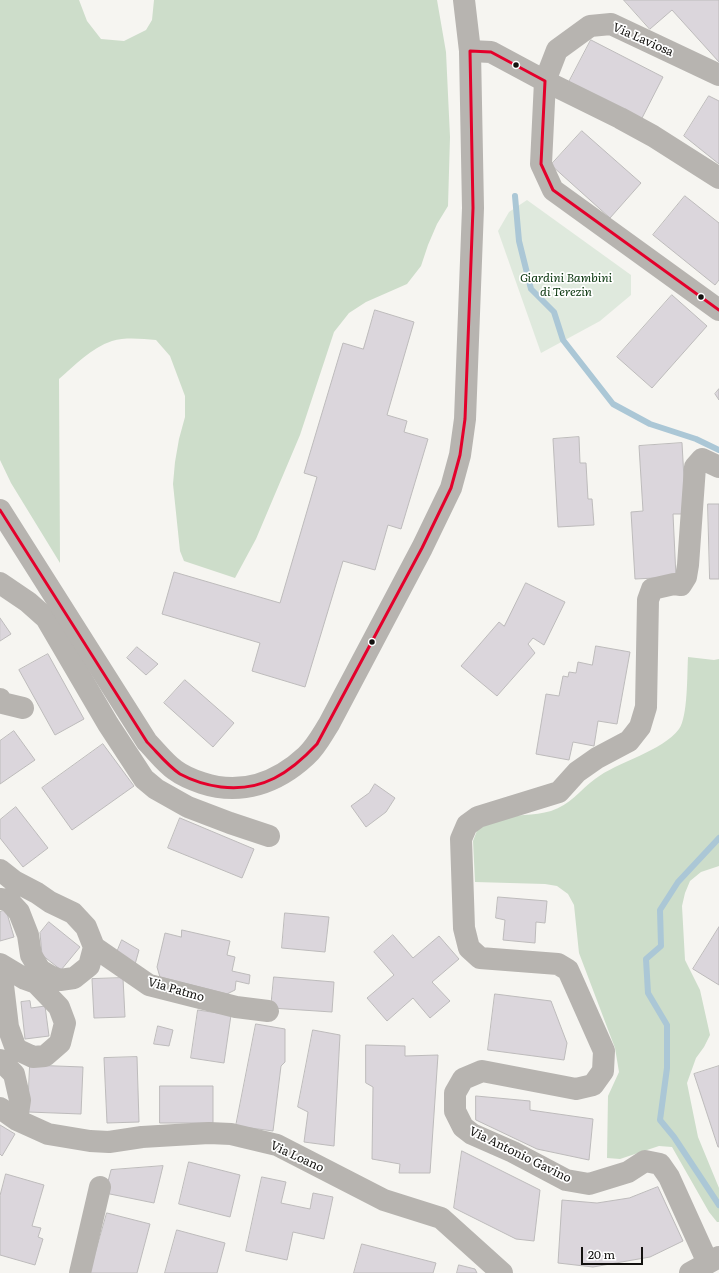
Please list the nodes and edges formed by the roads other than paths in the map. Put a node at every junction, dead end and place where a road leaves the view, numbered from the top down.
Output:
1 (464, 0) edge
2 (470, 51) junction
3 (719, 75) edge
4 (545, 82) junction
5 (719, 178) edge
6 (719, 310) edge
7 (719, 467) edge
8 (0, 510) edge
9 (0, 583) edge
10 (0, 699) edge
11 (23, 708) dead end
12 (269, 836) dead end
13 (0, 870) edge
14 (0, 899) edge
15 (94, 947) junction
16 (0, 964) edge
17 (0, 983) edge
18 (268, 1011) dead end
19 (0, 1060) edge
20 (9, 1114) edge
21 (100, 1187) dead end
22 (706, 1264) edge
23 (80, 1273) edge
24 (502, 1273) edge

1 - 2 street
2 - 4 street
2 - 8 street
3 - 4 street, Via Laviosa
4 - 5 street
4 - 6 street, Via Laviosa
7 - 22 street, Via Antonio Gavino
9 - 12 street
10 - 11 street
13 - 15 street
14 - 15 street
15 - 18 street, Via Patmo
16 - 17 street
19 - 20 street
20 - 24 street, Via Loano
21 - 23 street

